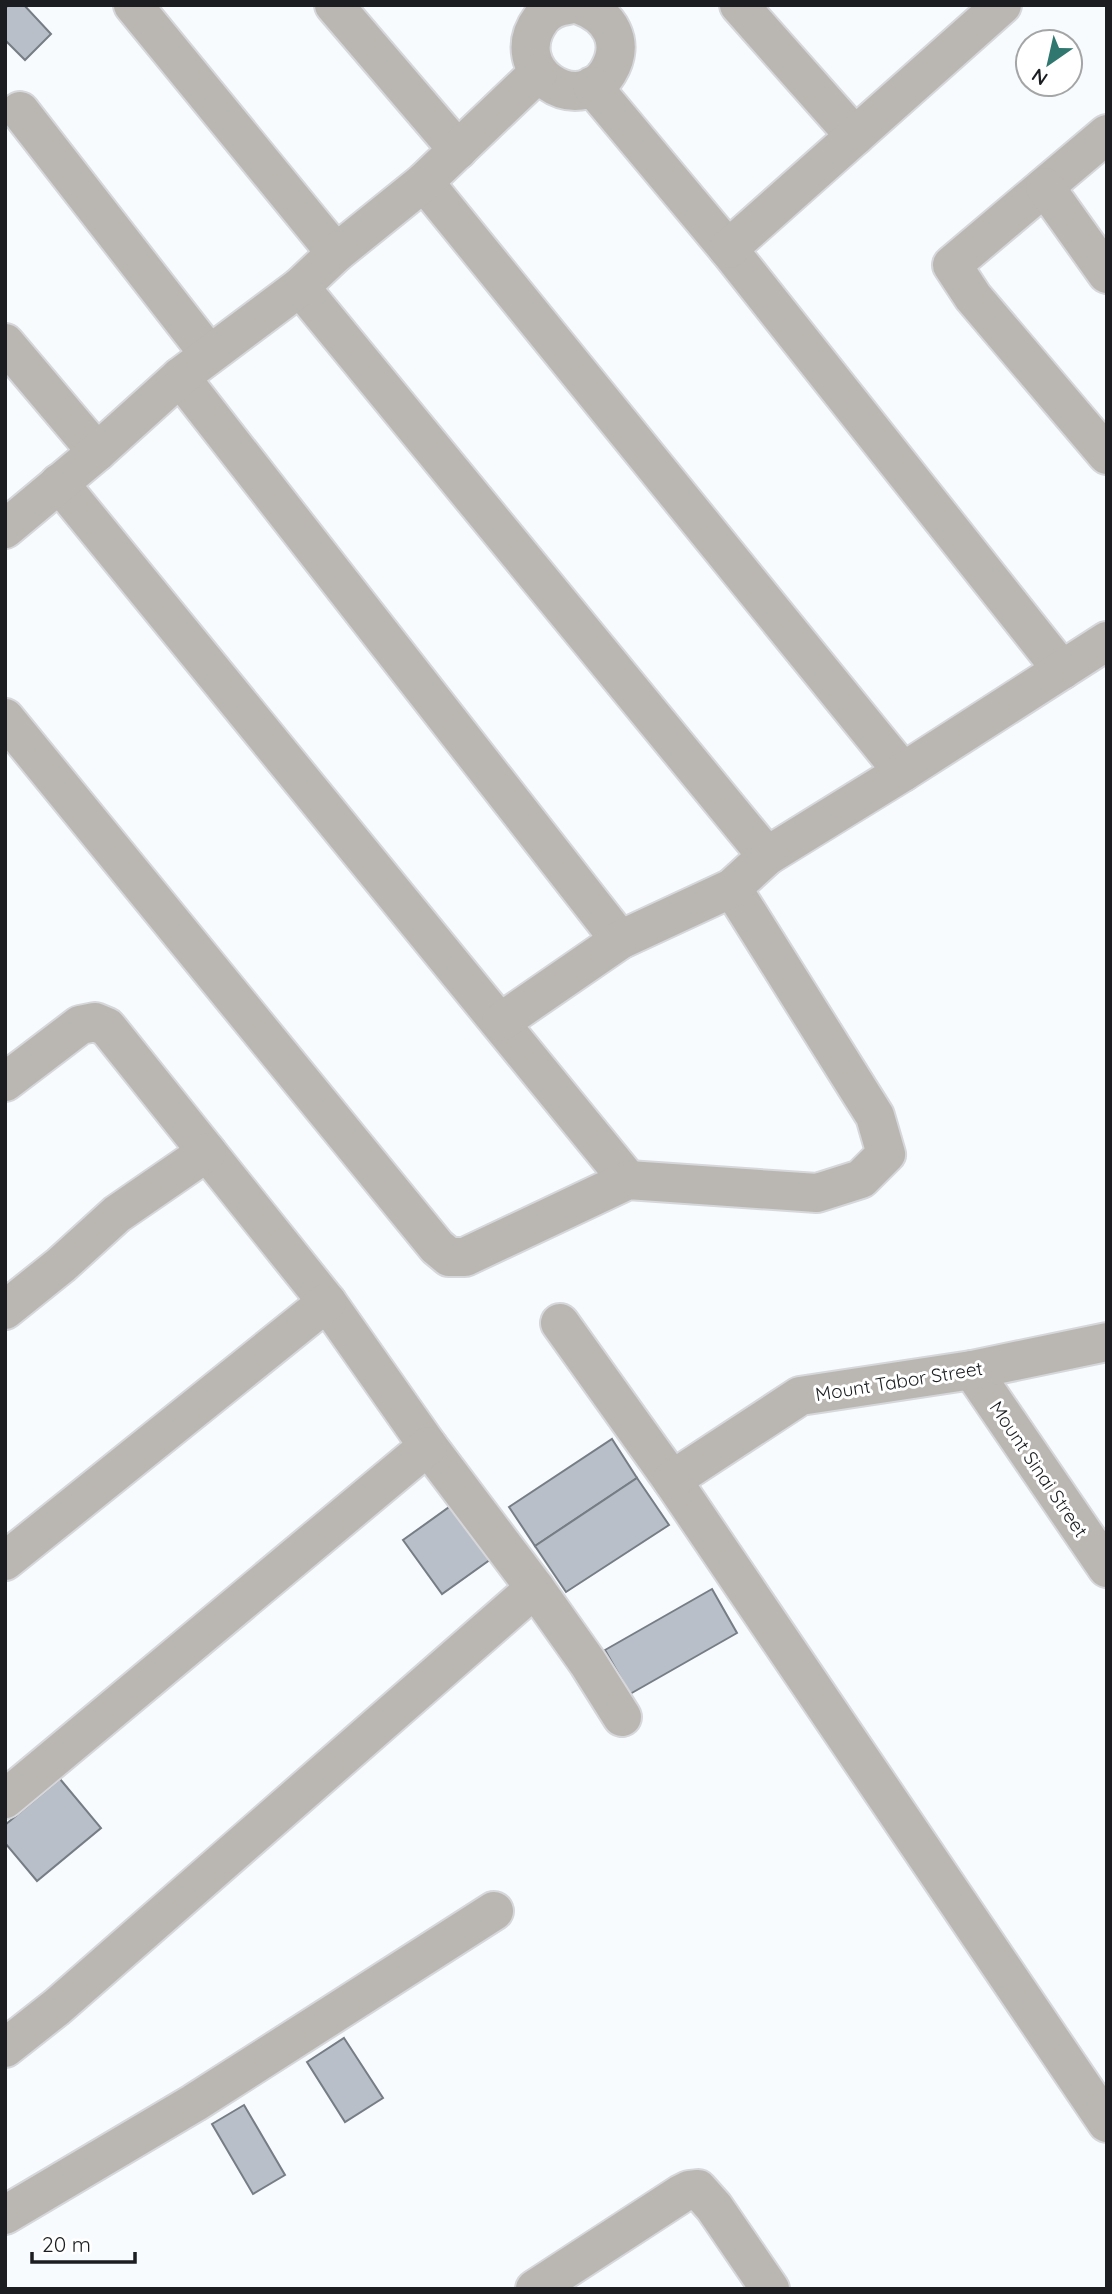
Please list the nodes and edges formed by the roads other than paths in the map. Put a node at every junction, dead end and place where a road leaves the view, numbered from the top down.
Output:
1 (133, 5) edge
2 (334, 5) edge
3 (739, 5) edge
4 (578, 10) edge
5 (979, 13) edge
6 (538, 73) junction
7 (592, 86) junction
8 (20, 111) dead end
9 (1107, 134) edge
10 (855, 136) junction
11 (458, 150) junction
12 (424, 182) junction
13 (1045, 187) junction
14 (729, 249) junction
15 (336, 253) junction
16 (1107, 274) edge
17 (300, 287) junction
18 (5, 343) edge
19 (195, 365) junction
20 (1104, 445) edge
21 (97, 452) junction
22 (59, 483) junction
23 (5, 528) edge
24 (1107, 641) edge
25 (1062, 670) junction
26 (5, 718) edge
27 (903, 772) junction
28 (767, 856) junction
29 (732, 888) junction
30 (620, 940) junction
31 (501, 1022) junction
32 (5, 1082) edge
33 (206, 1152) junction
34 (628, 1180) junction
35 (327, 1303) junction
36 (5, 1310) edge
37 (560, 1323) dead end
38 (1107, 1342) edge
39 (972, 1370) junction
40 (428, 1446) junction
41 (672, 1480) junction
42 (5, 1561) edge
43 (1107, 1568) edge
44 (535, 1588) junction
45 (622, 1717) dead end
46 (5, 1799) edge
47 (494, 1911) dead end
48 (5, 2048) edge
49 (1107, 2123) edge
50 (5, 2215) edge
51 (535, 2289) edge
52 (770, 2289) edge

1 - 15 street
2 - 11 street
3 - 10 street
4 - 6 street
4 - 7 street
5 - 10 street
6 - 7 street
6 - 11 street
7 - 14 street
8 - 19 street
9 - 13 street
10 - 14 street
11 - 12 street
12 - 15 street
12 - 27 street
13 - 16 street
13 - 20 street
14 - 25 street
15 - 17 street
17 - 19 street
17 - 28 street
18 - 21 street
19 - 21 street
19 - 30 street
21 - 22 street
22 - 23 street
22 - 31 street
24 - 25 street
25 - 27 street
26 - 34 street
27 - 28 street
28 - 29 street
29 - 30 street
29 - 34 street
30 - 31 street
31 - 34 street
32 - 33 street
33 - 35 street
33 - 36 street
35 - 40 street
35 - 42 street
37 - 41 street
38 - 39 street, Mount Tabor Street
39 - 41 street, Mount Tabor Street
39 - 43 street, Mount Sinai Street
40 - 44 street
40 - 46 street
41 - 49 street
44 - 45 street
44 - 48 street
47 - 50 street
51 - 52 street

